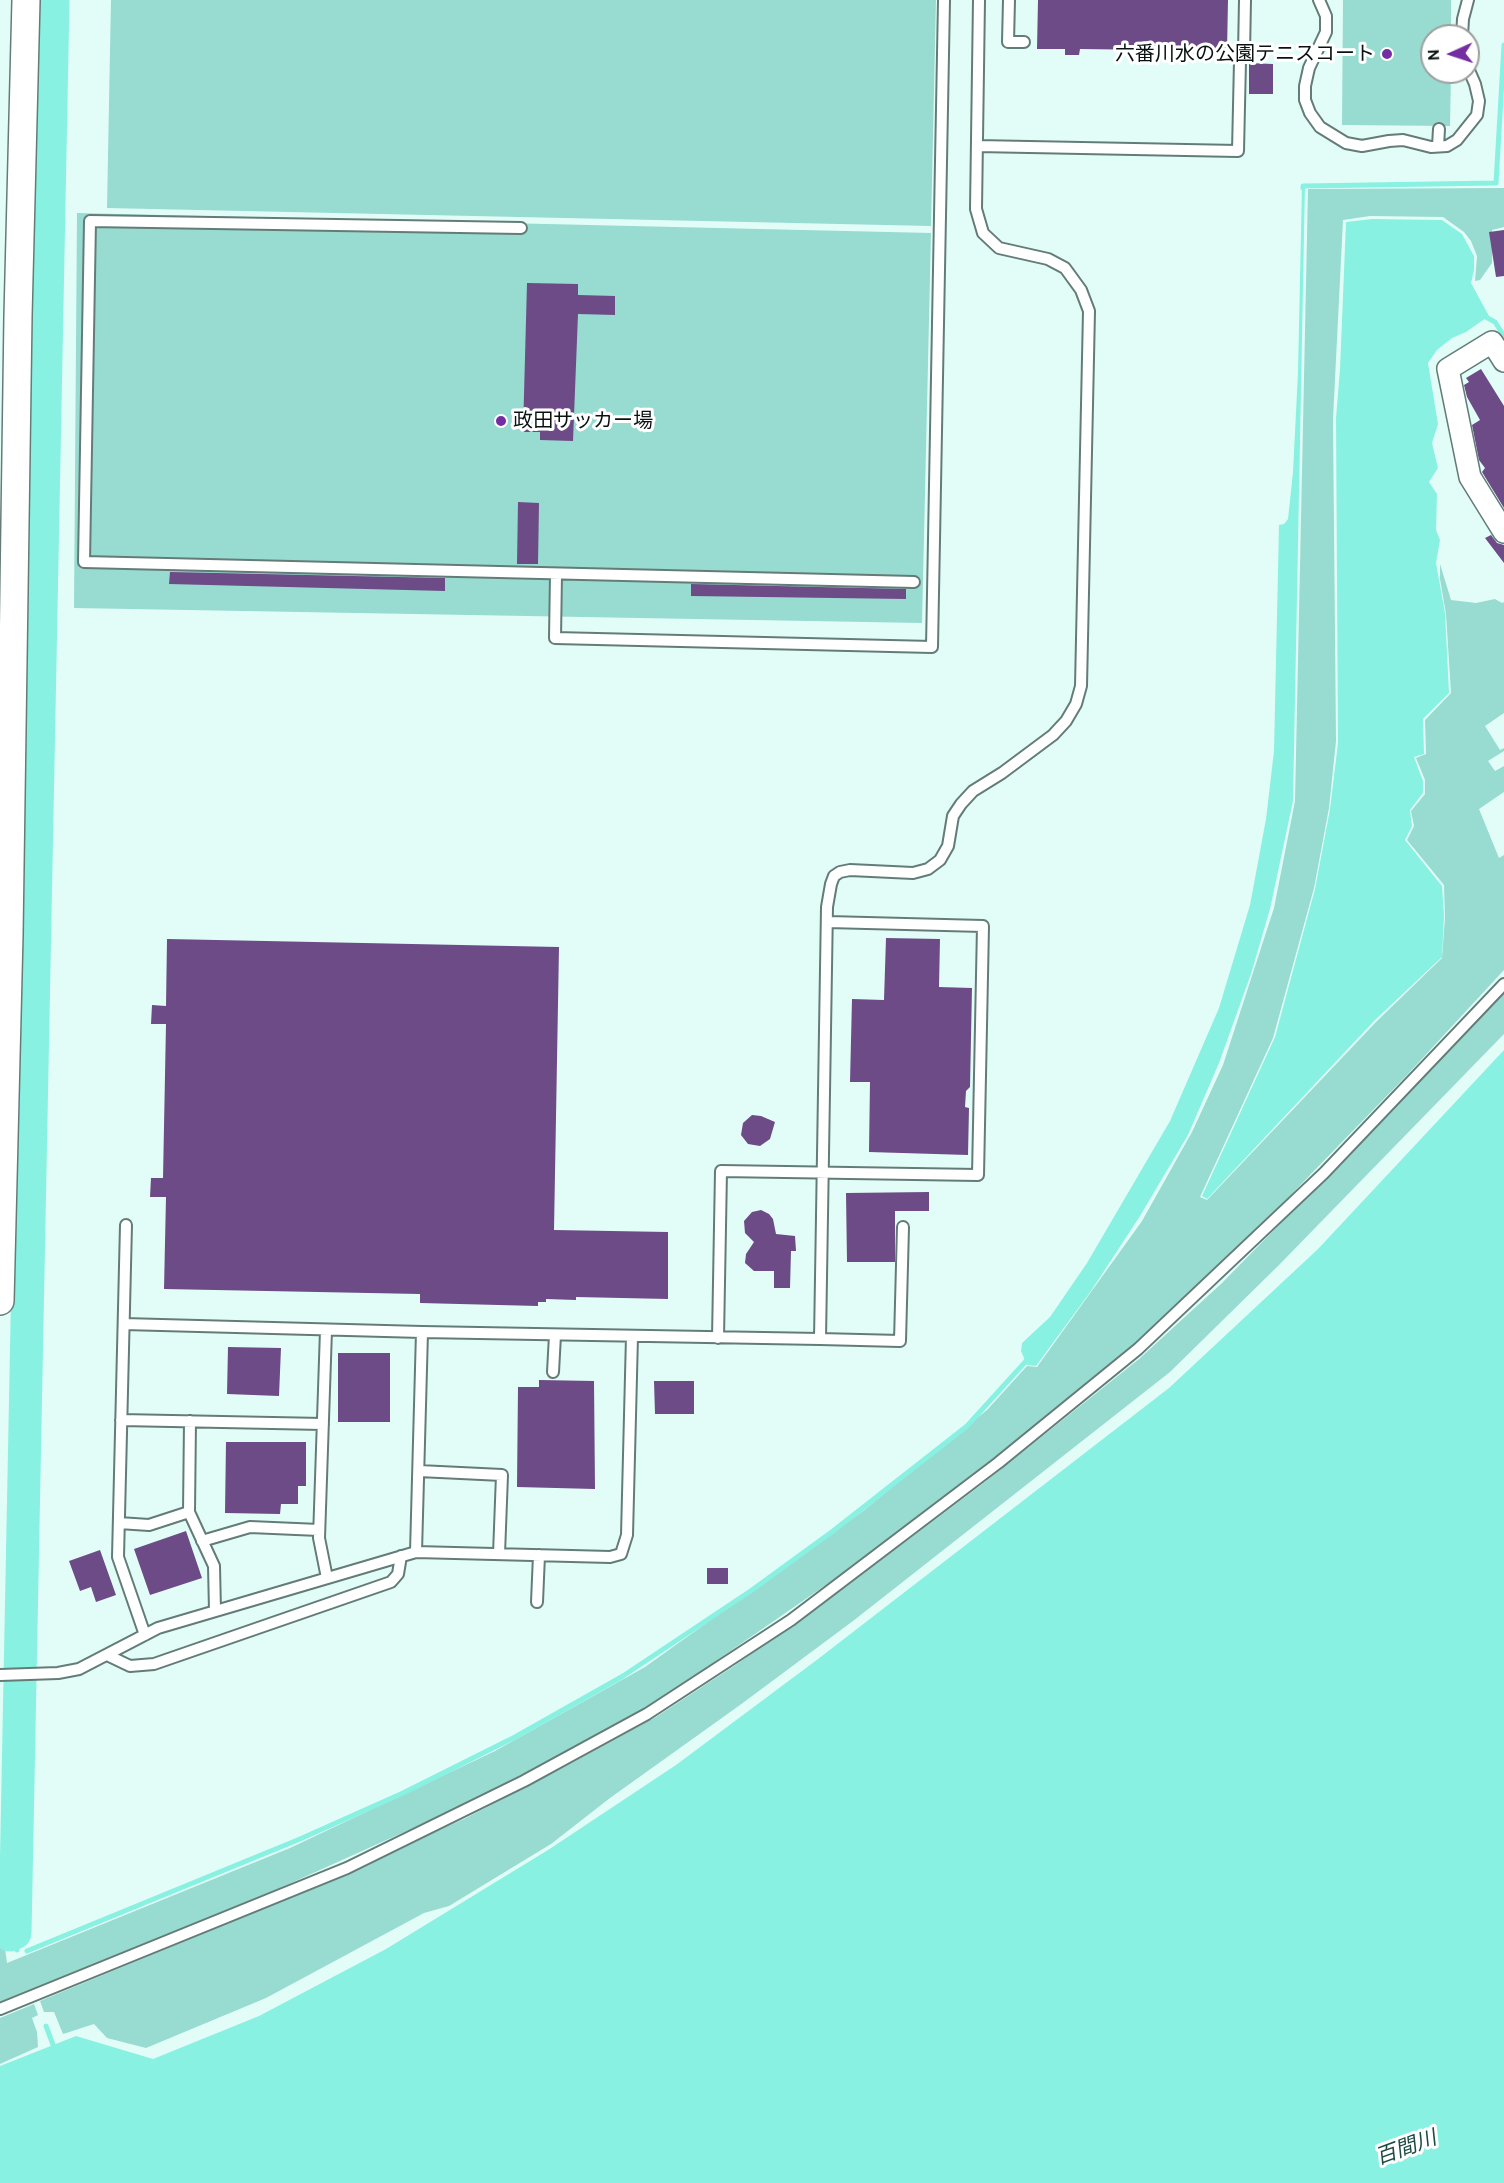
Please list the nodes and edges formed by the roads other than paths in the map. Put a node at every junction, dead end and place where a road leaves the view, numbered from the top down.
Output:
1 (26, 0) edge
2 (944, 0) edge
3 (979, 0) edge
4 (1009, 0) edge
5 (1245, 0) edge
6 (1319, 0) edge
7 (1468, 0) edge
8 (1461, 24) edge
9 (1024, 42) dead end
10 (1475, 84) edge
11 (1439, 129) dead end
12 (977, 146) junction
13 (1438, 146) junction
14 (521, 228) dead end
15 (9, 316) edge
16 (1504, 361) edge
17 (1504, 532) edge
18 (556, 575) junction
19 (914, 582) dead end
20 (828, 922) junction
21 (4, 946) edge
22 (1504, 984) edge
23 (824, 1172) junction
24 (126, 1225) dead end
25 (903, 1227) dead end
26 (0, 1283) edge
27 (0, 1301) edge
28 (124, 1324) junction
29 (326, 1330) junction
30 (422, 1332) junction
31 (555, 1335) junction
32 (632, 1336) junction
33 (718, 1338) junction
34 (820, 1340) junction
35 (553, 1372) dead end
36 (121, 1420) junction
37 (190, 1421) junction
38 (323, 1424) junction
39 (418, 1471) junction
40 (189, 1512) junction
41 (119, 1523) junction
42 (320, 1530) junction
43 (202, 1540) junction
44 (416, 1552) junction
45 (499, 1554) junction
46 (539, 1555) junction
47 (401, 1557) junction
48 (327, 1578) junction
49 (537, 1602) dead end
50 (215, 1611) junction
51 (145, 1635) junction
52 (107, 1655) junction
53 (5, 1675) edge
54 (0, 2009) edge

1 - 15 street
2 - 18 lane
3 - 12 lane
4 - 9 lane
5 - 12 lane
6 - 13 lane
7 - 8 lane
10 - 13 lane
11 - 13 lane
12 - 20 lane
14 - 18 lane
15 - 21 street
16 - 17 street
18 - 19 lane
20 - 23 lane
20 - 23 lane
21 - 26 street
22 - 54 lane
23 - 33 lane
23 - 34 lane
24 - 28 lane
25 - 34 lane
26 - 27 street
28 - 29 lane
28 - 36 lane
29 - 30 lane
29 - 38 lane
30 - 31 lane
30 - 39 lane
31 - 32 lane
31 - 35 lane
32 - 33 lane
32 - 46 lane
33 - 34 lane
36 - 37 lane
36 - 41 lane
37 - 38 lane
37 - 40 lane
38 - 42 lane
39 - 44 lane
39 - 45 lane
40 - 41 lane
40 - 43 lane
41 - 51 lane
42 - 43 lane
42 - 48 lane
43 - 50 lane
44 - 45 lane
44 - 47 lane
45 - 46 lane
46 - 49 lane
47 - 48 lane
47 - 52 lane
48 - 50 lane
50 - 51 lane
51 - 52 lane
52 - 53 lane

